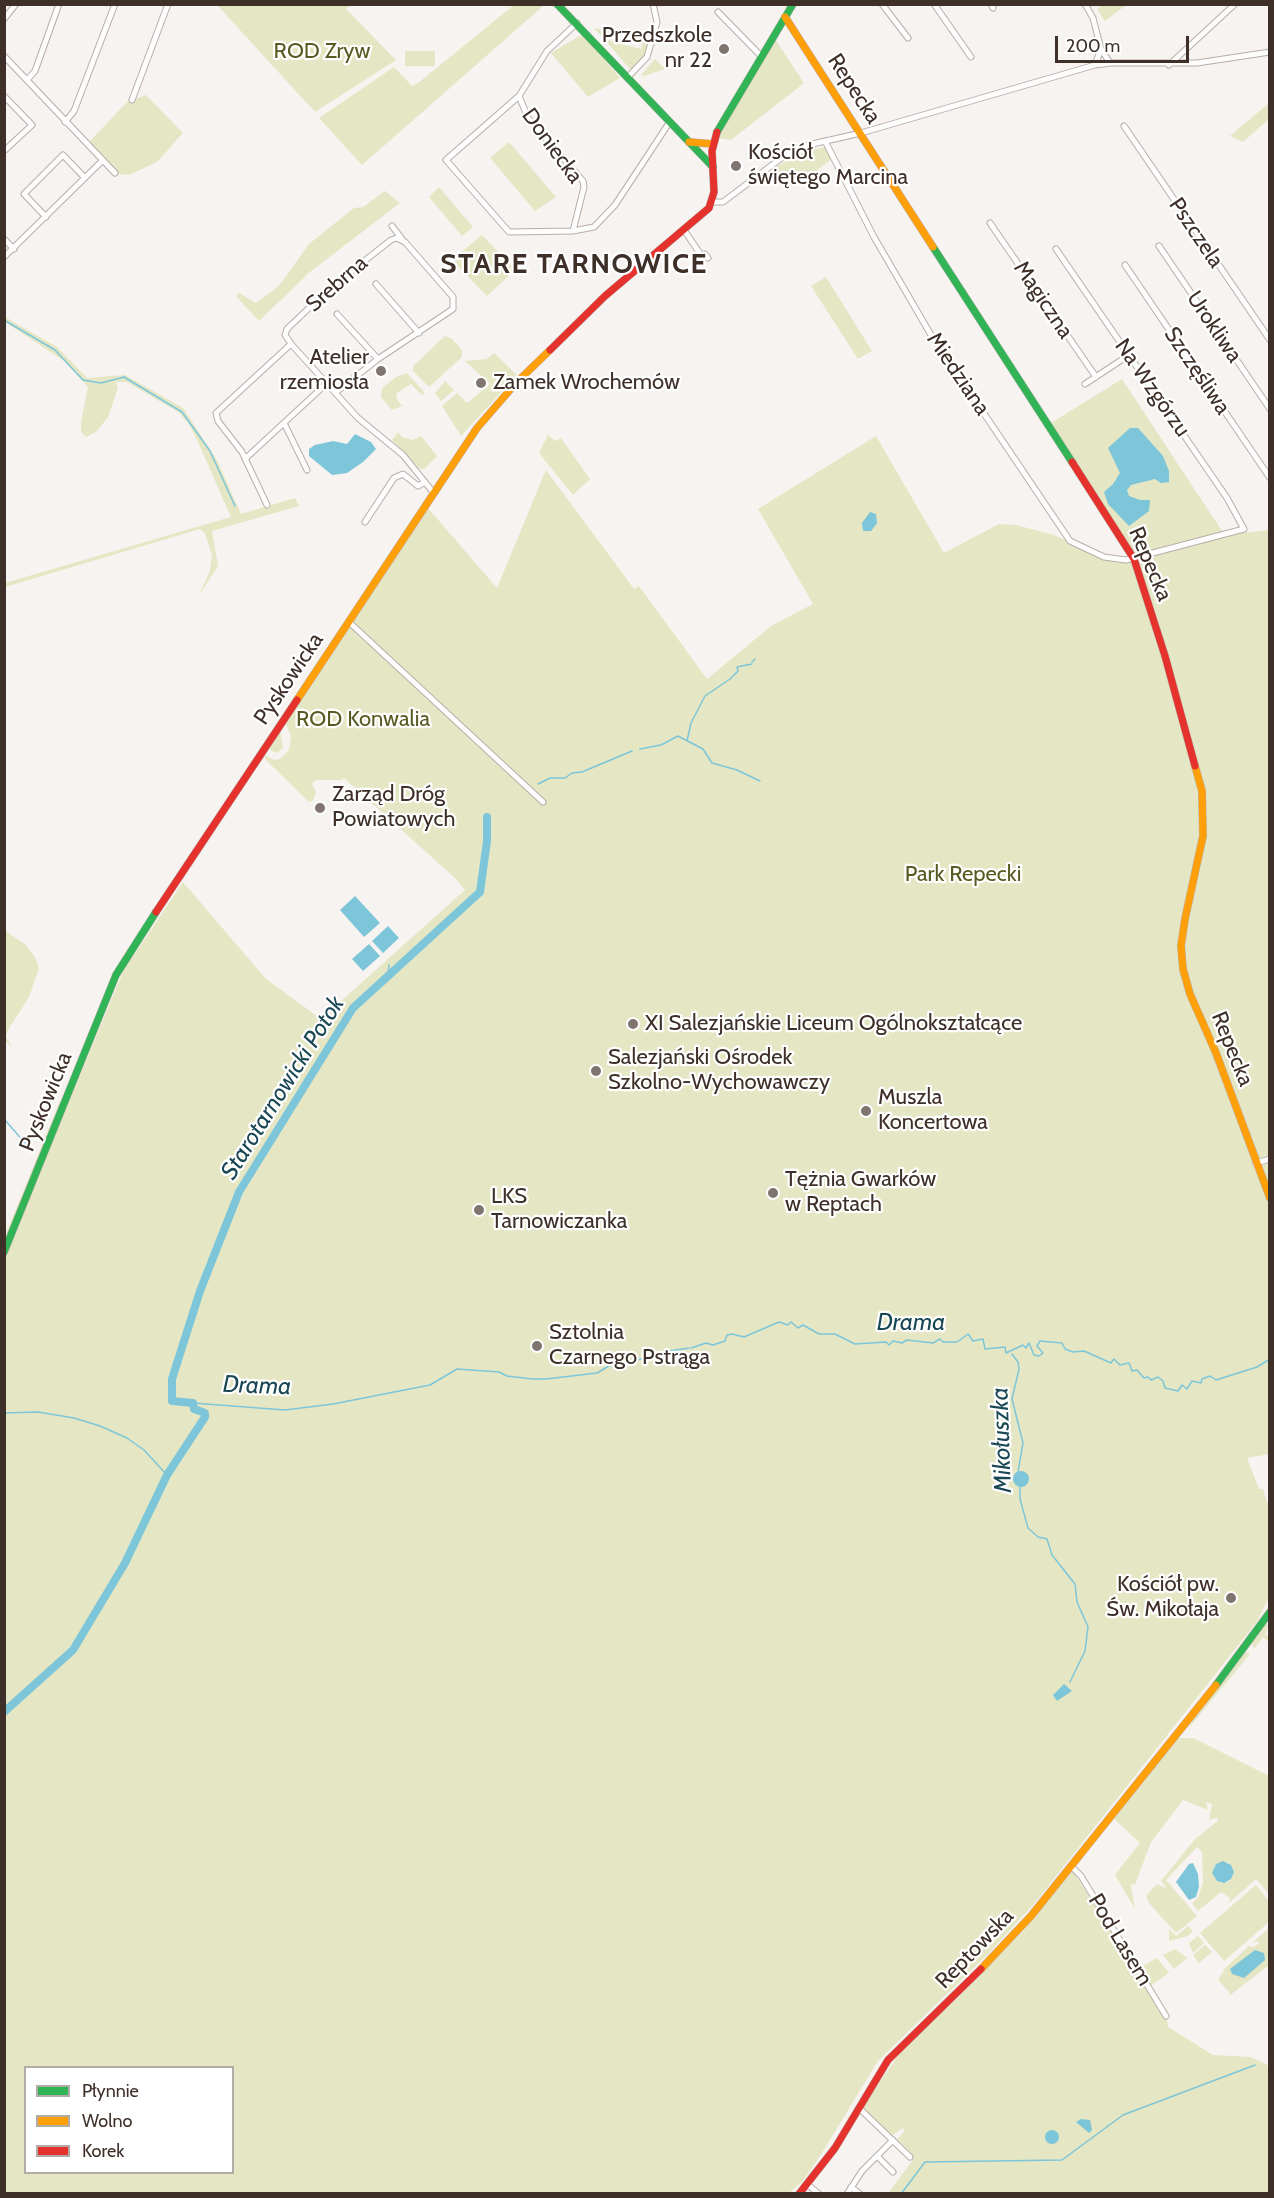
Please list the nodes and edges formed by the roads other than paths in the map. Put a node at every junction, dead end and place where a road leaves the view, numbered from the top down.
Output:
1 (16, 4) edge
2 (59, 4) edge
3 (115, 4) edge
4 (168, 4) edge
5 (557, 4) edge
6 (563, 4) edge
7 (653, 4) edge
8 (793, 4) edge
9 (882, 4) edge
10 (934, 4) edge
11 (1235, 4) edge
12 (1087, 6) edge
13 (718, 12) dead end
14 (785, 17) junction
15 (4, 19) edge
16 (577, 23) junction
17 (908, 38) dead end
18 (1101, 49) junction
19 (1269, 52) edge
20 (4, 56) edge
21 (761, 56) junction
22 (971, 57) dead end
23 (1110, 63) junction
24 (1095, 65) junction
25 (1169, 65) junction
26 (627, 78) junction
27 (27, 80) junction
28 (4, 96) edge
29 (519, 96) junction
30 (132, 100) dead end
31 (65, 122) junction
32 (669, 123) junction
33 (1124, 126) dead end
34 (861, 133) junction
35 (687, 141) junction
36 (825, 141) junction
37 (713, 144) junction
38 (58, 150) dead end
39 (4, 151) edge
40 (63, 155) junction
41 (712, 156) junction
42 (703, 157) junction
43 (102, 161) junction
44 (713, 167) junction
45 (115, 173) dead end
46 (85, 178) junction
47 (712, 202) junction
48 (46, 217) junction
49 (990, 223) dead end
50 (392, 226) dead end
51 (684, 230) junction
52 (573, 231) junction
53 (4, 239) edge
54 (405, 242) junction
55 (1160, 246) dead end
56 (14, 249) junction
57 (1056, 249) dead end
58 (4, 257) edge
59 (708, 258) dead end
60 (1125, 265) dead end
61 (376, 284) dead end
62 (337, 314) dead end
63 (419, 333) junction
64 (1269, 340) edge
65 (292, 345) junction
66 (1129, 355) junction
67 (378, 359) junction
68 (1096, 377) junction
69 (327, 383) junction
70 (1085, 384) dead end
71 (336, 392) junction
72 (1269, 409) edge
73 (284, 423) junction
74 (245, 459) junction
75 (307, 470) dead end
76 (1269, 478) edge
77 (425, 482) junction
78 (433, 492) junction
79 (267, 505) dead end
80 (365, 522) dead end
81 (1134, 559) junction
82 (349, 622) junction
83 (543, 802) dead end
84 (1269, 1159) edge
85 (1256, 1162) junction
86 (1269, 1198) edge
87 (4, 1252) edge
88 (1269, 1612) edge
89 (1071, 1866) junction
90 (1166, 2016) dead end
91 (859, 2108) junction
92 (893, 2140) junction
93 (877, 2156) junction
94 (910, 2157) dead end
95 (893, 2172) dead end
96 (808, 2185) junction
97 (851, 2187) junction
98 (799, 2193) edge
99 (819, 2193) edge
100 (847, 2193) edge
101 (860, 2193) edge

1 - 15 street
2 - 27 street
3 - 31 street
4 - 30 street
5 - 16 street
6 - 16 street
7 - 26 street
8 - 14 street
9 - 17 street
10 - 22 street
11 - 25 street
12 - 18 street
13 - 21 street
14 - 21 street
14 - 34 street, Repecka
16 - 26 street
16 - 29 street, Doniecka
18 - 23 street
18 - 24 street
19 - 25 street
20 - 27 street
21 - 37 street
23 - 24 street
23 - 25 street
24 - 34 street
26 - 32 street
27 - 31 street
28 - 39 street
29 - 52 street, Doniecka
29 - 52 street, Doniecka
31 - 43 street
32 - 35 street
32 - 52 street, Doniecka
33 - 64 street, Pszczela
34 - 36 street
34 - 81 street, Repecka
35 - 37 street
35 - 42 street
36 - 47 street
36 - 81 street, Miedziana
37 - 41 street
38 - 40 street
40 - 46 street
40 - 48 street
41 - 42 street
41 - 44 street
42 - 44 street
43 - 45 street
43 - 46 street
44 - 47 street
46 - 48 street
47 - 51 street, Pyskowicka
48 - 56 street
49 - 68 street, Magiczna
50 - 54 street
51 - 59 street
51 - 78 street, Pyskowicka
53 - 56 street
54 - 63 street
54 - 65 street, Srebrna
55 - 72 street, Urokliwa
56 - 58 street
57 - 66 street, Na Wzgórzu
60 - 76 street, Szczęśliwa
61 - 63 street, Srebrna
62 - 67 street, Srebrna
63 - 67 street
65 - 69 street
65 - 74 street
66 - 68 street
66 - 81 street, Na Wzgórzu
67 - 71 street
68 - 70 street
69 - 71 street
69 - 73 street
71 - 77 street
73 - 74 street
73 - 75 street
74 - 79 street
77 - 78 street
77 - 80 street
78 - 82 street, Pyskowicka
81 - 85 street, Repecka
82 - 83 street
82 - 87 street, Pyskowicka
84 - 85 street
85 - 86 street, Repecka
88 - 89 street, Reptowska
89 - 90 street, Pod Lasem
89 - 91 street, Reptowska
91 - 92 street
91 - 96 street, Reptowska
92 - 93 street
92 - 94 street
93 - 95 street
93 - 97 street
96 - 98 street, Reptowska
96 - 99 street
97 - 100 street
97 - 101 street

